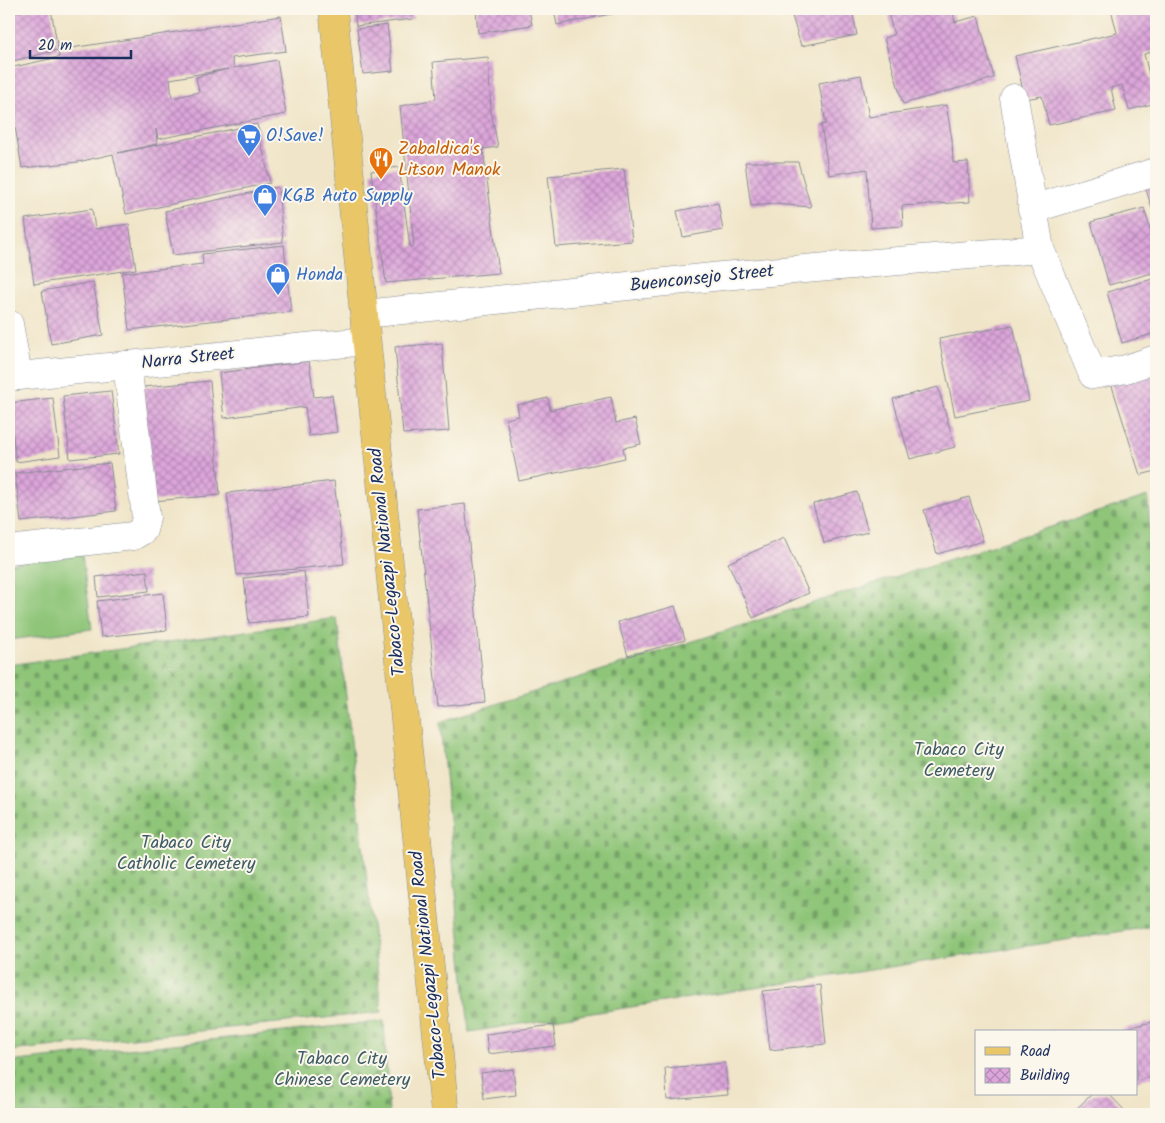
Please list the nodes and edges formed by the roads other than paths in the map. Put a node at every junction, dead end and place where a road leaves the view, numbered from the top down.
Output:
1 (333, 9) edge
2 (1014, 98) dead end
3 (1156, 172) edge
4 (1032, 209) junction
5 (1040, 249) junction
6 (365, 314) junction
7 (9, 324) edge
8 (366, 340) junction
9 (1156, 359) edge
10 (127, 365) junction
11 (13, 376) edge
12 (9, 550) edge
13 (445, 1114) edge

1 - 6 main road, Tabaco-Legazpi National Road
2 - 4 street
3 - 4 street
4 - 5 street
5 - 6 street, Buenconsejo Street
5 - 9 street
6 - 8 main road, Tabaco-Legazpi National Road
7 - 11 street
8 - 10 street, Narra Street
8 - 13 main road, Tabaco-Legazpi National Road
10 - 11 street, Narra Street
10 - 12 street

